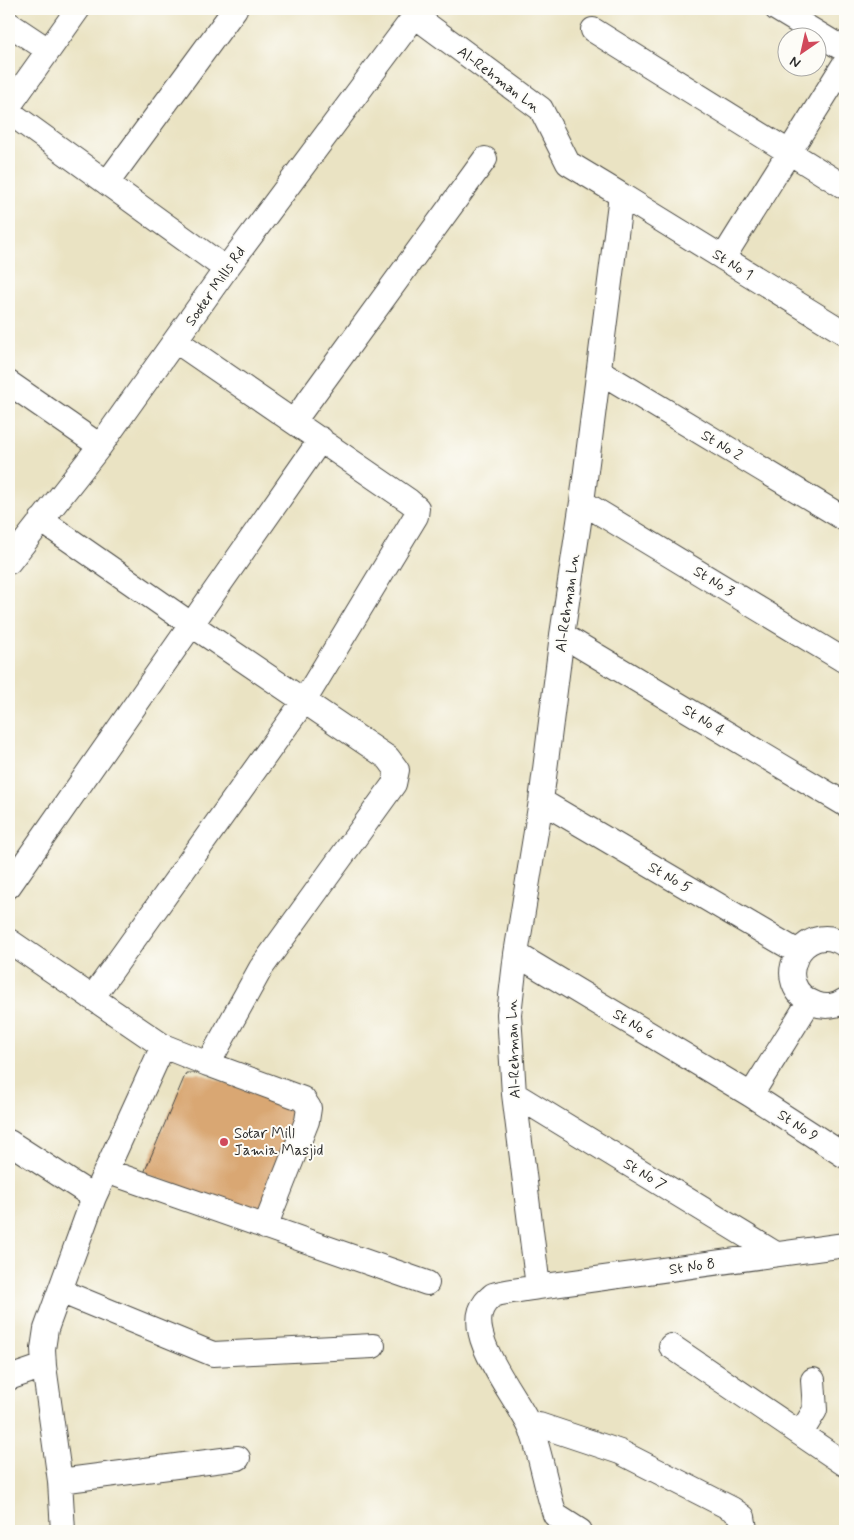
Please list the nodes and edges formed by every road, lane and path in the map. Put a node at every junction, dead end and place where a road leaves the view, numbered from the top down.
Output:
1 (78, 9) edge
2 (235, 9) edge
3 (777, 9) edge
4 (418, 12) edge
5 (9, 24) edge
6 (593, 30) dead end
7 (48, 50) junction
8 (845, 50) edge
9 (845, 62) edge
10 (9, 106) edge
11 (9, 112) edge
12 (789, 153) junction
13 (485, 159) dead end
14 (106, 183) junction
15 (845, 187) edge
16 (621, 196) junction
17 (723, 258) junction
18 (226, 269) junction
19 (845, 333) edge
20 (176, 341) junction
21 (599, 371) junction
22 (9, 383) edge
23 (294, 421) junction
24 (321, 439) junction
25 (100, 446) junction
26 (582, 502) junction
27 (845, 519) edge
28 (41, 520) junction
29 (9, 562) edge
30 (192, 625) junction
31 (562, 635) junction
32 (845, 661) edge
33 (304, 701) junction
34 (541, 801) junction
35 (845, 804) edge
36 (9, 886) edge
37 (9, 941) edge
38 (844, 942) edge
39 (798, 952) junction
40 (516, 954) junction
41 (92, 998) junction
42 (845, 1000) edge
43 (809, 1002) junction
44 (163, 1046) junction
45 (208, 1064) junction
46 (514, 1094) junction
47 (751, 1095) junction
48 (9, 1142) edge
49 (845, 1156) edge
50 (106, 1171) junction
51 (94, 1197) junction
52 (264, 1227) junction
53 (845, 1245) edge
54 (776, 1254) junction
55 (427, 1283) dead end
56 (538, 1287) junction
57 (60, 1291) junction
58 (372, 1346) dead end
59 (670, 1346) dead end
60 (44, 1366) junction
61 (9, 1378) edge
62 (813, 1380) dead end
63 (532, 1432) junction
64 (801, 1433) junction
65 (238, 1458) dead end
66 (845, 1464) edge
67 (60, 1481) junction
68 (63, 1531) edge
69 (580, 1531) edge
70 (744, 1531) edge

1 - 7 street
2 - 14 street
3 - 8 street
4 - 16 street, Al-Rehman Ln
4 - 18 street, Sooter Mills Rd
5 - 7 street
6 - 12 street
7 - 10 street
9 - 12 street
11 - 14 street
12 - 15 street
12 - 17 street
13 - 23 street
14 - 18 street
16 - 17 street, St No 1
16 - 21 street, Al-Rehman Ln
17 - 19 street, St No 1
18 - 20 street, Sooter Mills Rd
20 - 23 street
20 - 25 street, Sooter Mills Rd
21 - 26 street, Al-Rehman Ln
21 - 27 street, St No 2
22 - 25 street
23 - 24 street
24 - 30 street
24 - 33 street
25 - 28 street, Sooter Mills Rd
26 - 31 street, Al-Rehman Ln
26 - 32 street, St No 3
28 - 29 street, Sooter Mills Rd
28 - 30 street
30 - 33 street
30 - 36 street
31 - 34 street, Al-Rehman Ln
31 - 35 street, St No 4
33 - 41 street
33 - 45 street
34 - 39 street, St No 5
34 - 40 street, Al-Rehman Ln
37 - 41 street
38 - 39 street
39 - 43 street
40 - 46 street, Al-Rehman Ln
40 - 47 street, St No 6
41 - 44 street
42 - 43 street
43 - 47 street
44 - 45 street
44 - 50 street
45 - 52 street
46 - 54 street, St No 7
46 - 56 street, Al-Rehman Ln
47 - 49 street, St No 9
48 - 51 street
50 - 51 street
50 - 52 street
51 - 57 street
52 - 55 street
53 - 54 street, St No 8
54 - 56 street, St No 8
56 - 63 street, St No 8
57 - 58 street
57 - 60 street
59 - 64 street
60 - 61 street
60 - 67 street
62 - 64 street
63 - 69 street, St No 8
63 - 70 street
64 - 66 street
65 - 67 street
67 - 68 street

